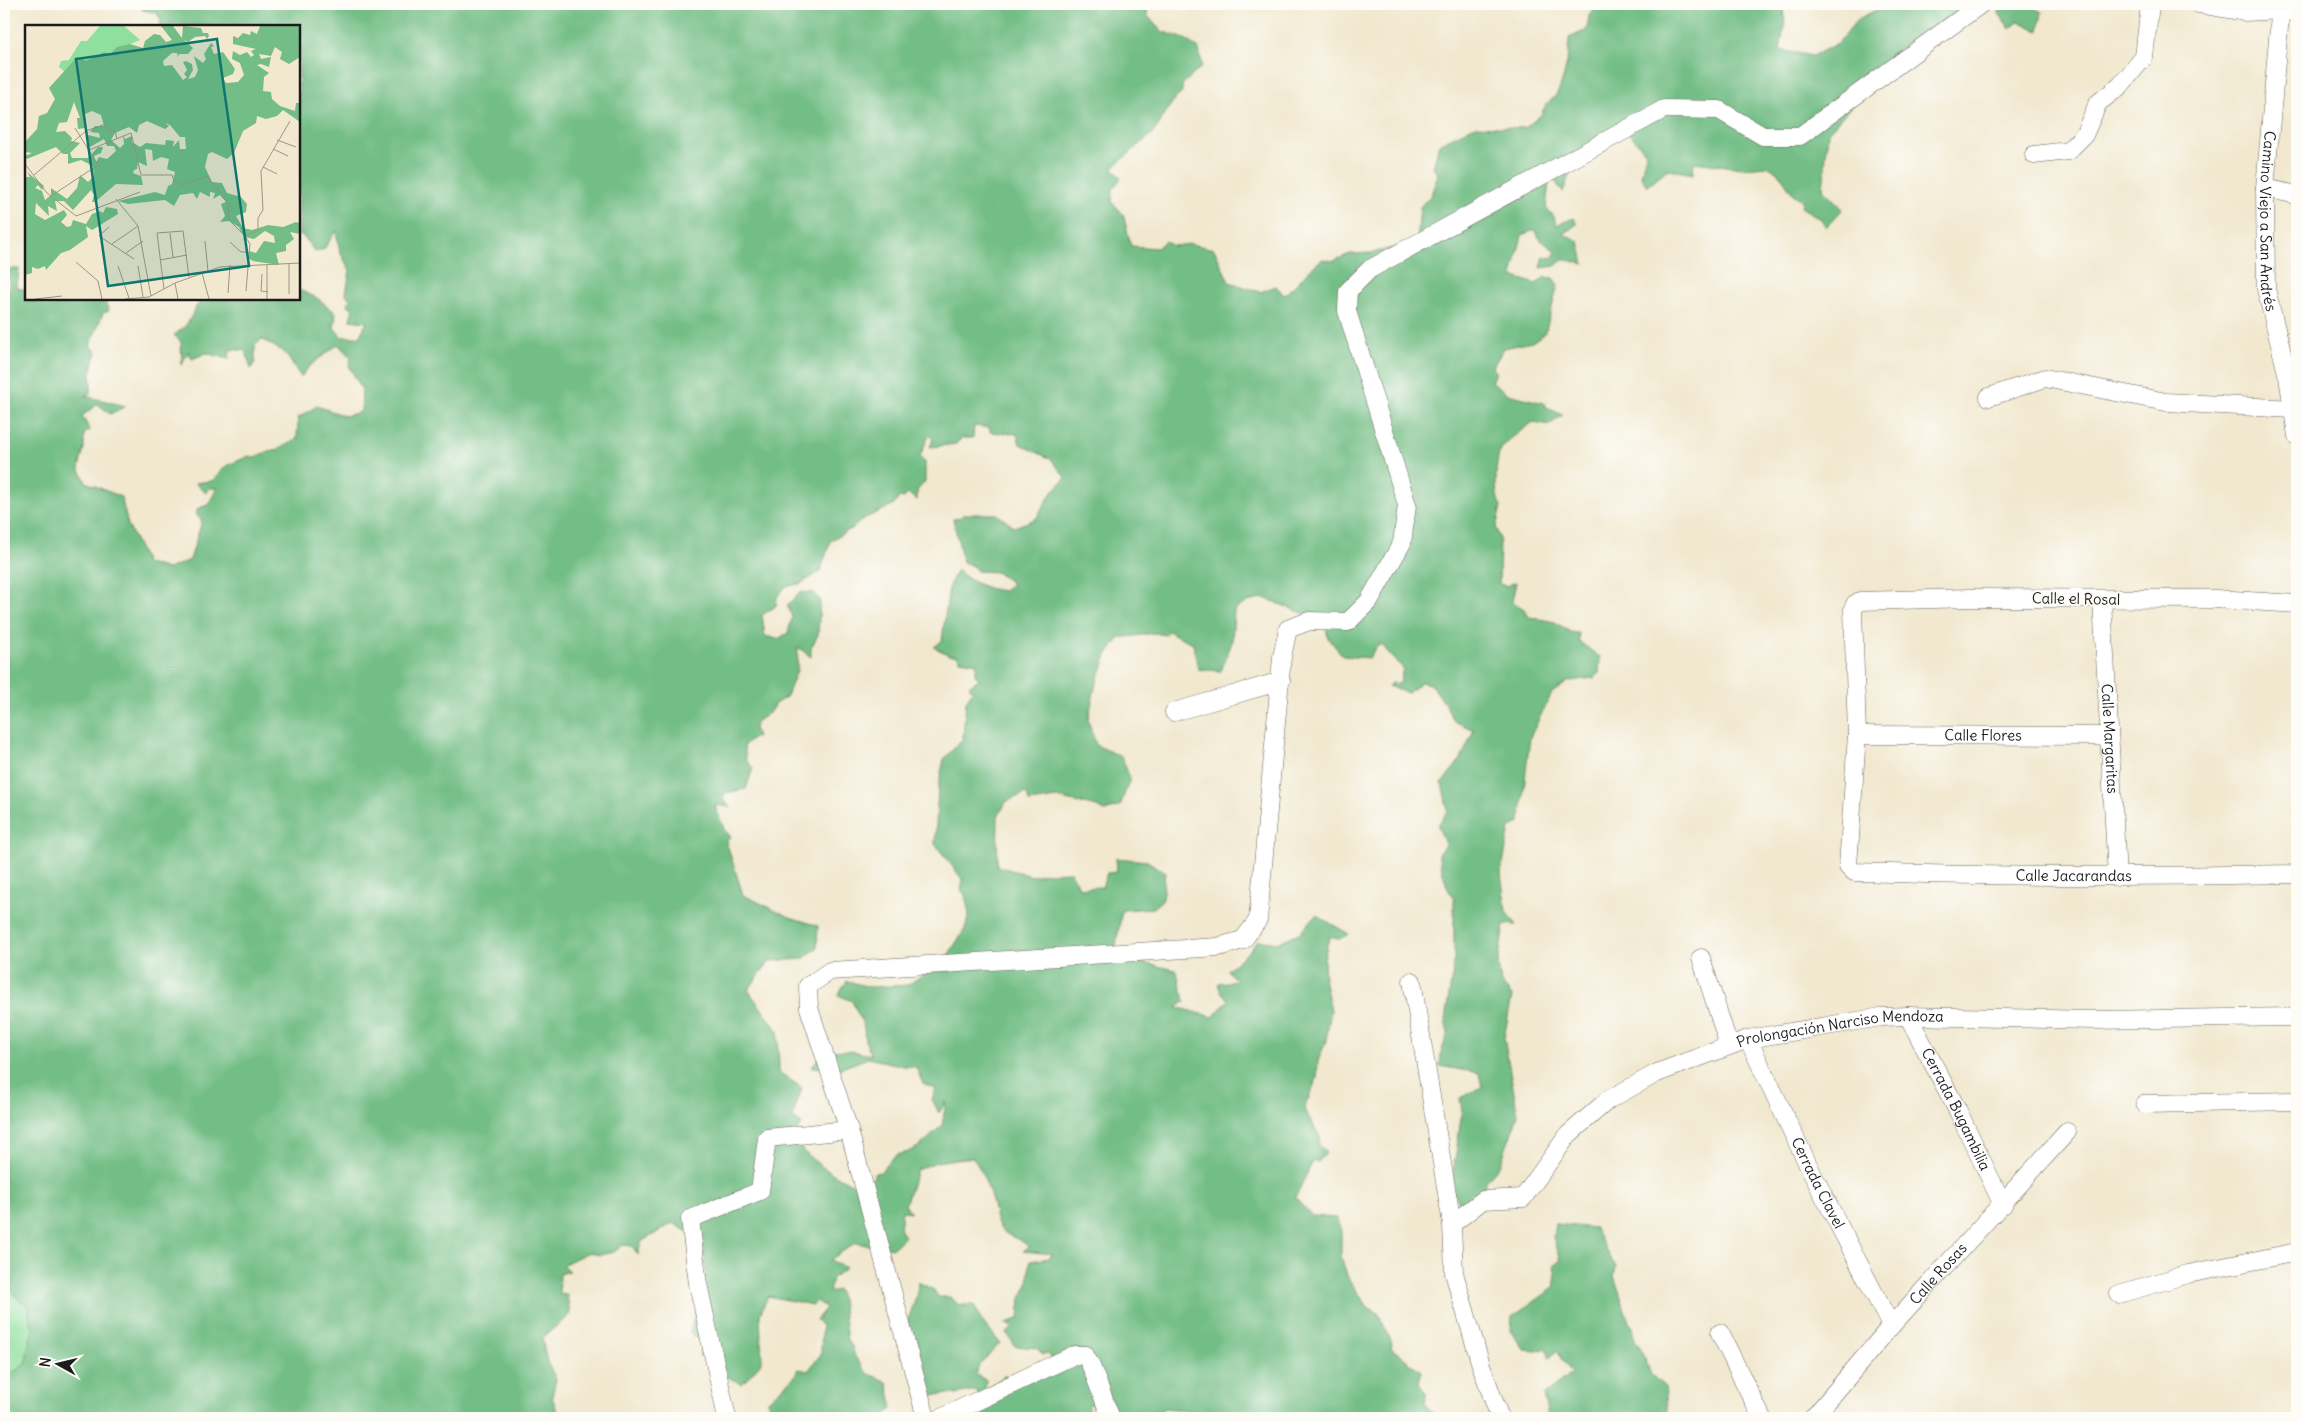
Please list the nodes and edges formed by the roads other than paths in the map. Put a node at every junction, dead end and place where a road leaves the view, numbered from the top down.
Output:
1 (1981, 4) edge
2 (2150, 4) edge
3 (2198, 4) edge
4 (2287, 9) edge
5 (2034, 155) dead end
6 (2265, 188) junction
7 (2297, 195) edge
8 (1989, 397) dead end
9 (2293, 409) junction
10 (2297, 436) edge
11 (2102, 600) junction
12 (2297, 604) edge
13 (1281, 681) junction
14 (1174, 712) dead end
15 (1857, 735) junction
16 (2109, 736) junction
17 (2297, 874) edge
18 (2117, 877) junction
19 (1701, 958) dead end
20 (1412, 981) dead end
21 (1908, 1016) junction
22 (2297, 1017) edge
23 (1748, 1039) junction
24 (1729, 1046) junction
25 (2297, 1101) edge
26 (2146, 1104) dead end
27 (849, 1130) junction
28 (2067, 1132) dead end
29 (2003, 1204) junction
30 (1452, 1224) junction
31 (2297, 1252) edge
32 (2119, 1294) dead end
33 (1891, 1326) junction
34 (1720, 1333) dead end
35 (727, 1418) edge
36 (926, 1418) edge
37 (940, 1418) edge
38 (1111, 1418) edge
39 (1500, 1418) edge
40 (1762, 1418) edge
41 (1812, 1418) edge

1 - 13 street
2 - 5 street
3 - 4 street
4 - 6 street, Camino Viejo a San Andrés
6 - 7 street
6 - 9 street, Camino Viejo a San Andrés
8 - 9 street
9 - 10 street, Camino Viejo a San Andrés
11 - 12 street, Calle el Rosal
11 - 15 street, Calle el Rosal
11 - 16 street, Calle Margaritas
13 - 14 street
13 - 27 street
15 - 16 street, Calle Flores
15 - 18 street, Calle Jacarandas
16 - 18 street, Calle Margaritas
17 - 18 street, Calle Jacarandas
19 - 24 street
20 - 30 street
21 - 22 street, Prolongación Narciso Mendoza
21 - 23 street, Prolongación Narciso Mendoza
21 - 29 street, Cerrada Bugambilia
23 - 24 street, Prolongación Narciso Mendoza
23 - 33 street, Cerrada Clavel
24 - 30 street, Prolongación Narciso Mendoza
25 - 26 street
27 - 35 street
27 - 36 street
28 - 29 street, Calle Rosas
29 - 33 street, Calle Rosas
30 - 39 street
31 - 32 street
33 - 41 street, Calle Rosas
34 - 40 street
37 - 38 street

